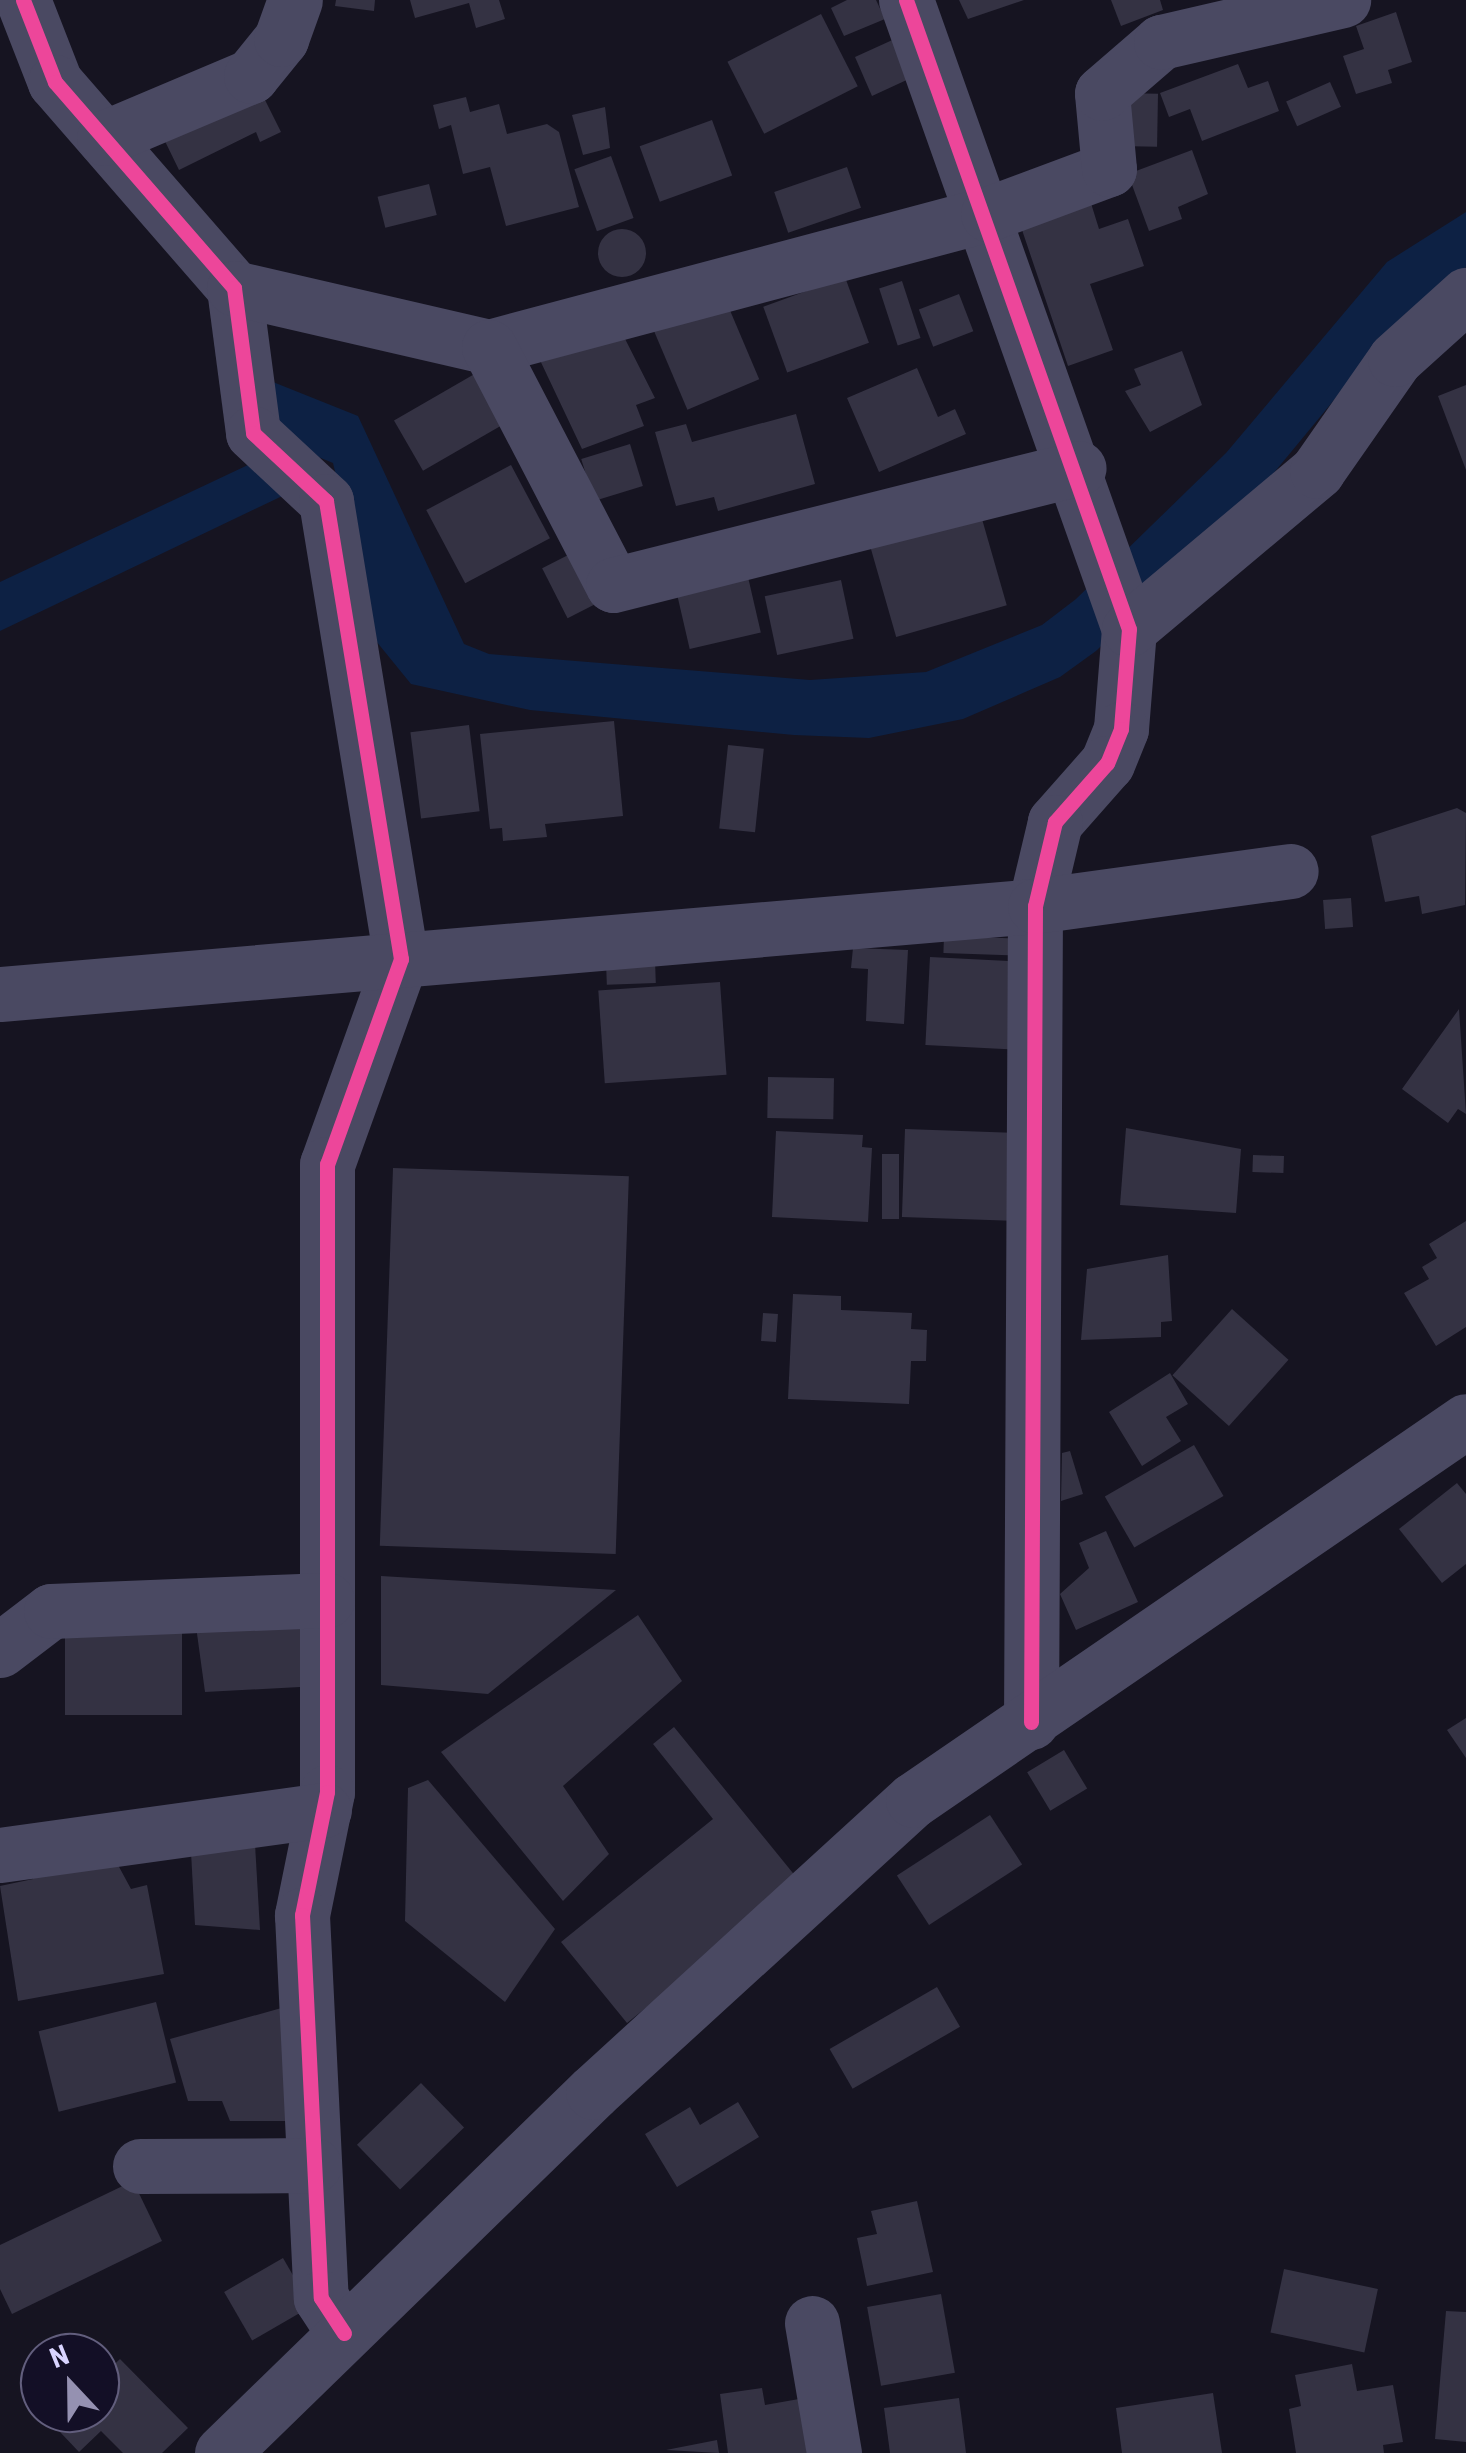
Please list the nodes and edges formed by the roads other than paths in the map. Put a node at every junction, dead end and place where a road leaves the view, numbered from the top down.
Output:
1 (24, 0) edge
2 (296, 0) edge
3 (906, 0) edge
4 (1343, 0) edge
5 (104, 138) junction
6 (988, 214) junction
7 (234, 288) junction
8 (1466, 295) edge
9 (489, 347) junction
10 (1079, 468) junction
11 (1129, 629) junction
12 (1291, 871) dead end
13 (1035, 906) junction
14 (401, 958) junction
15 (0, 994) edge
16 (1466, 1421) edge
17 (327, 1600) junction
18 (0, 1650) edge
19 (1031, 1722) junction
20 (324, 1810) junction
21 (0, 1854) edge
22 (140, 2166) dead end
23 (314, 2166) junction
24 (812, 2323) dead end
25 (344, 2333) junction
26 (222, 2453) edge
27 (834, 2453) edge

1 - 5 street
2 - 5 street
3 - 6 street
4 - 6 street
5 - 7 street
6 - 9 street
6 - 10 street
7 - 9 street
7 - 14 street
8 - 11 street
9 - 10 street
10 - 11 street
11 - 13 street
12 - 13 street
13 - 14 street
13 - 19 street
14 - 15 street
14 - 17 street
16 - 19 street
17 - 18 street
17 - 20 street
19 - 25 street
20 - 21 street
20 - 23 street
22 - 23 street
23 - 25 street
24 - 27 street
25 - 26 street

